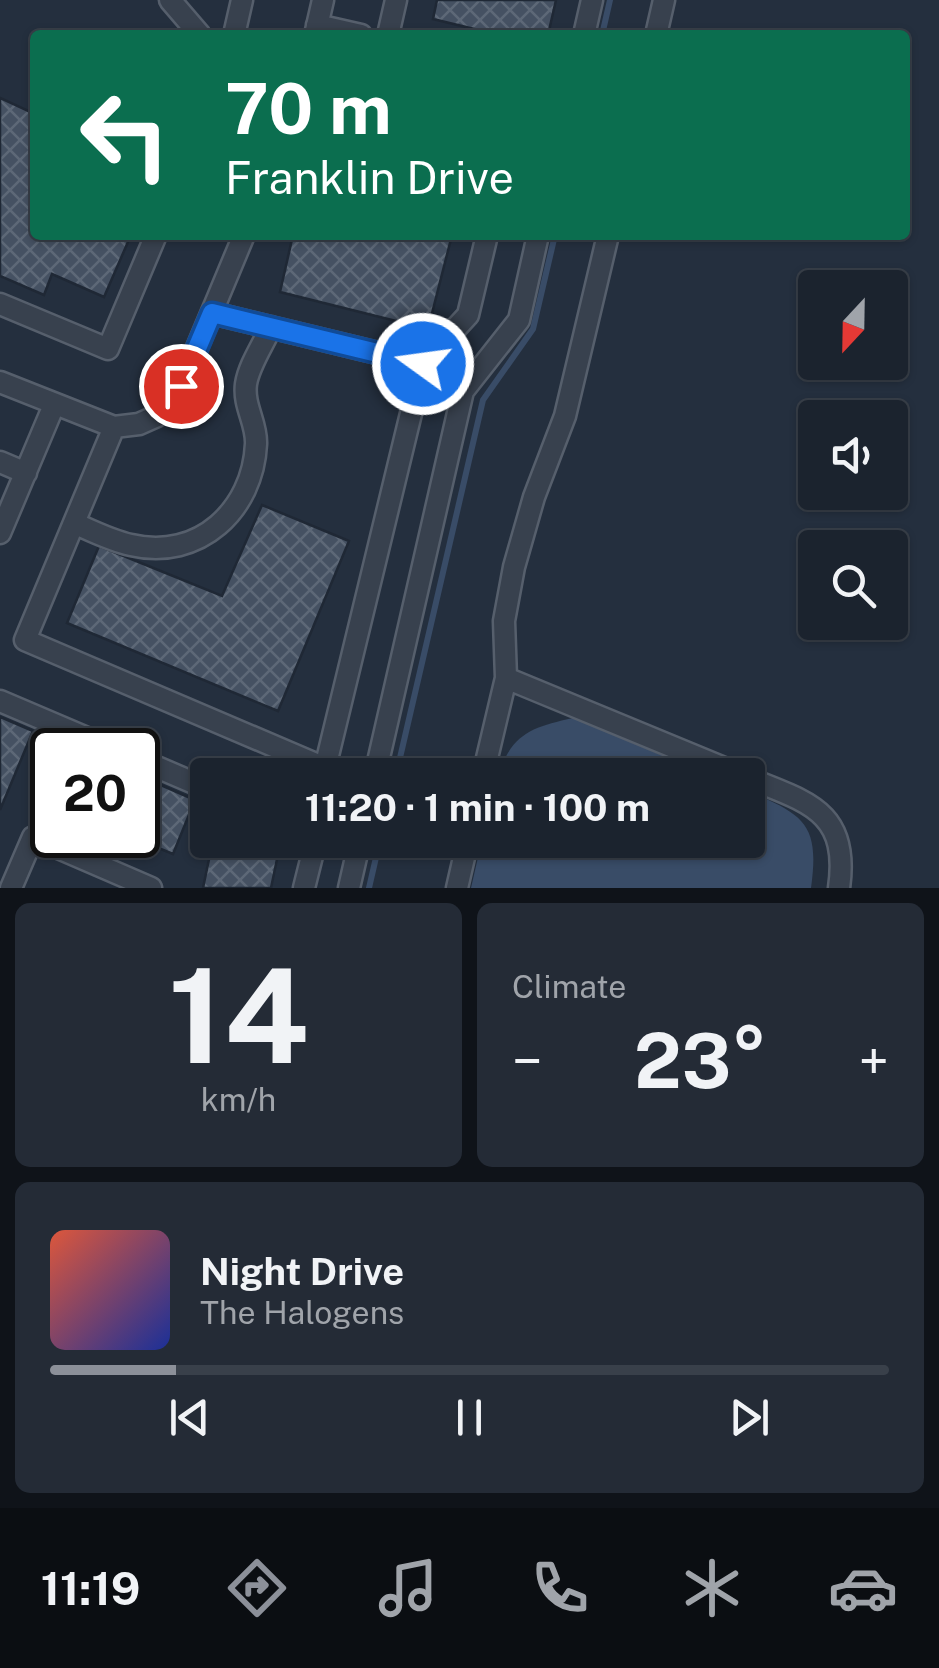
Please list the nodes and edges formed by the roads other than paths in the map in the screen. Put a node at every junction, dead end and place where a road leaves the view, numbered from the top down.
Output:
1 (170, 0) edge
2 (242, 0) edge
3 (323, 0) edge
4 (396, 0) edge
5 (592, 0) edge
6 (664, 0) edge
7 (196, 30) edge
8 (235, 30) edge
9 (316, 30) edge
10 (389, 30) edge
11 (585, 30) edge
12 (657, 30) edge
13 (154, 240) edge
14 (242, 240) edge
15 (487, 240) edge
16 (537, 240) edge
17 (607, 240) edge
18 (0, 304) edge
19 (212, 313) junction
20 (271, 327) junction
21 (423, 364) junction
22 (0, 382) edge
23 (54, 405) junction
24 (114, 427) junction
25 (0, 462) edge
26 (26, 473) junction
27 (74, 523) junction
28 (0, 534) edge
29 (506, 678) junction
30 (0, 701) edge
31 (63, 728) edge
32 (379, 758) edge
33 (487, 758) edge
34 (699, 758) edge
35 (160, 769) edge
36 (190, 782) edge
37 (765, 785) edge
38 (312, 858) edge
39 (356, 858) edge
40 (464, 858) edge
41 (11, 888) edge
42 (151, 888) edge
43 (304, 888) edge
44 (349, 888) edge
45 (457, 888) edge
46 (839, 888) edge

1 - 7 street
2 - 8 street
3 - 9 street
4 - 10 street
5 - 11 street
6 - 12 street
13 - 18 street
14 - 19 street
15 - 21 street
16 - 32 street
17 - 29 street
19 - 20 street
19 - 24 street
20 - 21 street
20 - 27 street
21 - 27 street
22 - 23 street
23 - 24 street
23 - 26 street
24 - 27 street
25 - 26 street
26 - 28 street
29 - 33 street
29 - 34 street
30 - 31 street
35 - 36 street
37 - 46 street
38 - 43 street
39 - 44 street
40 - 45 street
41 - 42 street

